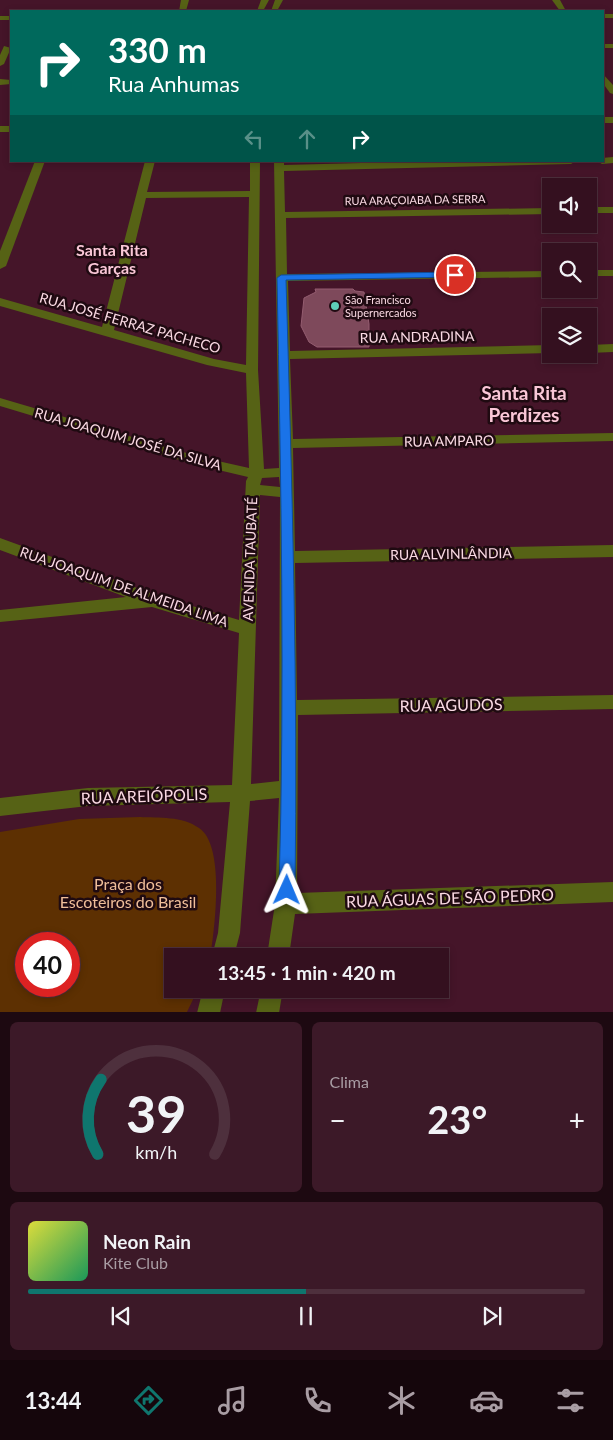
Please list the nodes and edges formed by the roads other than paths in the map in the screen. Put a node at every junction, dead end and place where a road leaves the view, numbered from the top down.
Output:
1 (6, 48) edge
2 (0, 64) edge
3 (606, 79) edge
4 (613, 91) edge
5 (40, 162) edge
6 (150, 162) edge
7 (255, 162) edge
8 (498, 162) edge
9 (279, 165) edge
10 (254, 194) junction
11 (143, 195) junction
12 (597, 210) edge
13 (613, 210) edge
14 (542, 211) edge
15 (280, 215) junction
16 (267, 244) junction
17 (0, 266) edge
18 (597, 273) edge
19 (613, 273) edge
20 (542, 274) edge
21 (281, 278) junction
22 (0, 302) edge
23 (107, 333) junction
24 (613, 348) edge
25 (597, 349) edge
26 (542, 350) edge
27 (283, 355) junction
28 (252, 370) junction
29 (0, 402) edge
30 (613, 437) edge
31 (285, 444) junction
32 (286, 472) junction
33 (257, 474) junction
34 (253, 490) junction
35 (287, 492) junction
36 (0, 544) edge
37 (613, 551) edge
38 (288, 557) junction
39 (154, 600) junction
40 (0, 616) edge
41 (248, 629) junction
42 (613, 702) edge
43 (289, 708) junction
44 (289, 789) junction
45 (240, 793) junction
46 (0, 807) edge
47 (613, 892) edge
48 (286, 904) junction
49 (225, 948) edge
50 (279, 948) edge
51 (212, 998) edge
52 (270, 998) edge
53 (208, 1012) edge
54 (267, 1012) edge

1 - 2 street
3 - 4 street
5 - 17 street
6 - 11 street
7 - 10 street, AVENIDA TAUBATÉ
8 - 9 street
9 - 15 street, AVENIDA TAUBATÉ
10 - 11 street
10 - 16 street, AVENIDA TAUBATÉ
11 - 23 street
12 - 13 street
14 - 15 street, RUA ARAÇOIABA DA SERRA
15 - 16 street, AVENIDA TAUBATÉ
16 - 21 street, AVENIDA TAUBATÉ
16 - 28 street, AVENIDA TAUBATÉ
18 - 19 street
20 - 21 street
21 - 27 street, AVENIDA TAUBATÉ
22 - 23 street, RUA JOSÉ FERRAZ PACHECO
23 - 28 street, RUA JOSÉ FERRAZ PACHECO
24 - 25 street
26 - 27 street, RUA ANDRADINA
27 - 31 street, AVENIDA TAUBATÉ
28 - 33 street, AVENIDA TAUBATÉ
29 - 33 street, RUA JOAQUIM JOSÉ DA SILVA
30 - 31 street, RUA AMPARO
31 - 32 street, AVENIDA TAUBATÉ
32 - 33 street, RUA JOAQUIM JOSÉ DA SILVA
32 - 35 street, AVENIDA TAUBATÉ
33 - 34 street, AVENIDA TAUBATÉ
34 - 35 street
34 - 41 street, AVENIDA TAUBATÉ
35 - 38 street, AVENIDA TAUBATÉ
36 - 39 street, RUA JOAQUIM DE ALMEIDA LIMA
37 - 38 street, RUA ALVINLÂNDIA
38 - 43 street, AVENIDA TAUBATÉ
39 - 40 street
39 - 41 street, RUA JOAQUIM DE ALMEIDA LIMA
41 - 45 street, AVENIDA TAUBATÉ
42 - 43 street, RUA AGUDOS
43 - 44 street, AVENIDA TAUBATÉ
44 - 45 street, RUA AREIÓPOLIS
44 - 48 street, AVENIDA TAUBATÉ
45 - 46 street, RUA AREIÓPOLIS
45 - 49 street, AVENIDA TAUBATÉ
47 - 48 street, RUA ÁGUAS DE SÃO PEDRO
48 - 50 street, AVENIDA TAUBATÉ
51 - 53 street
52 - 54 street

